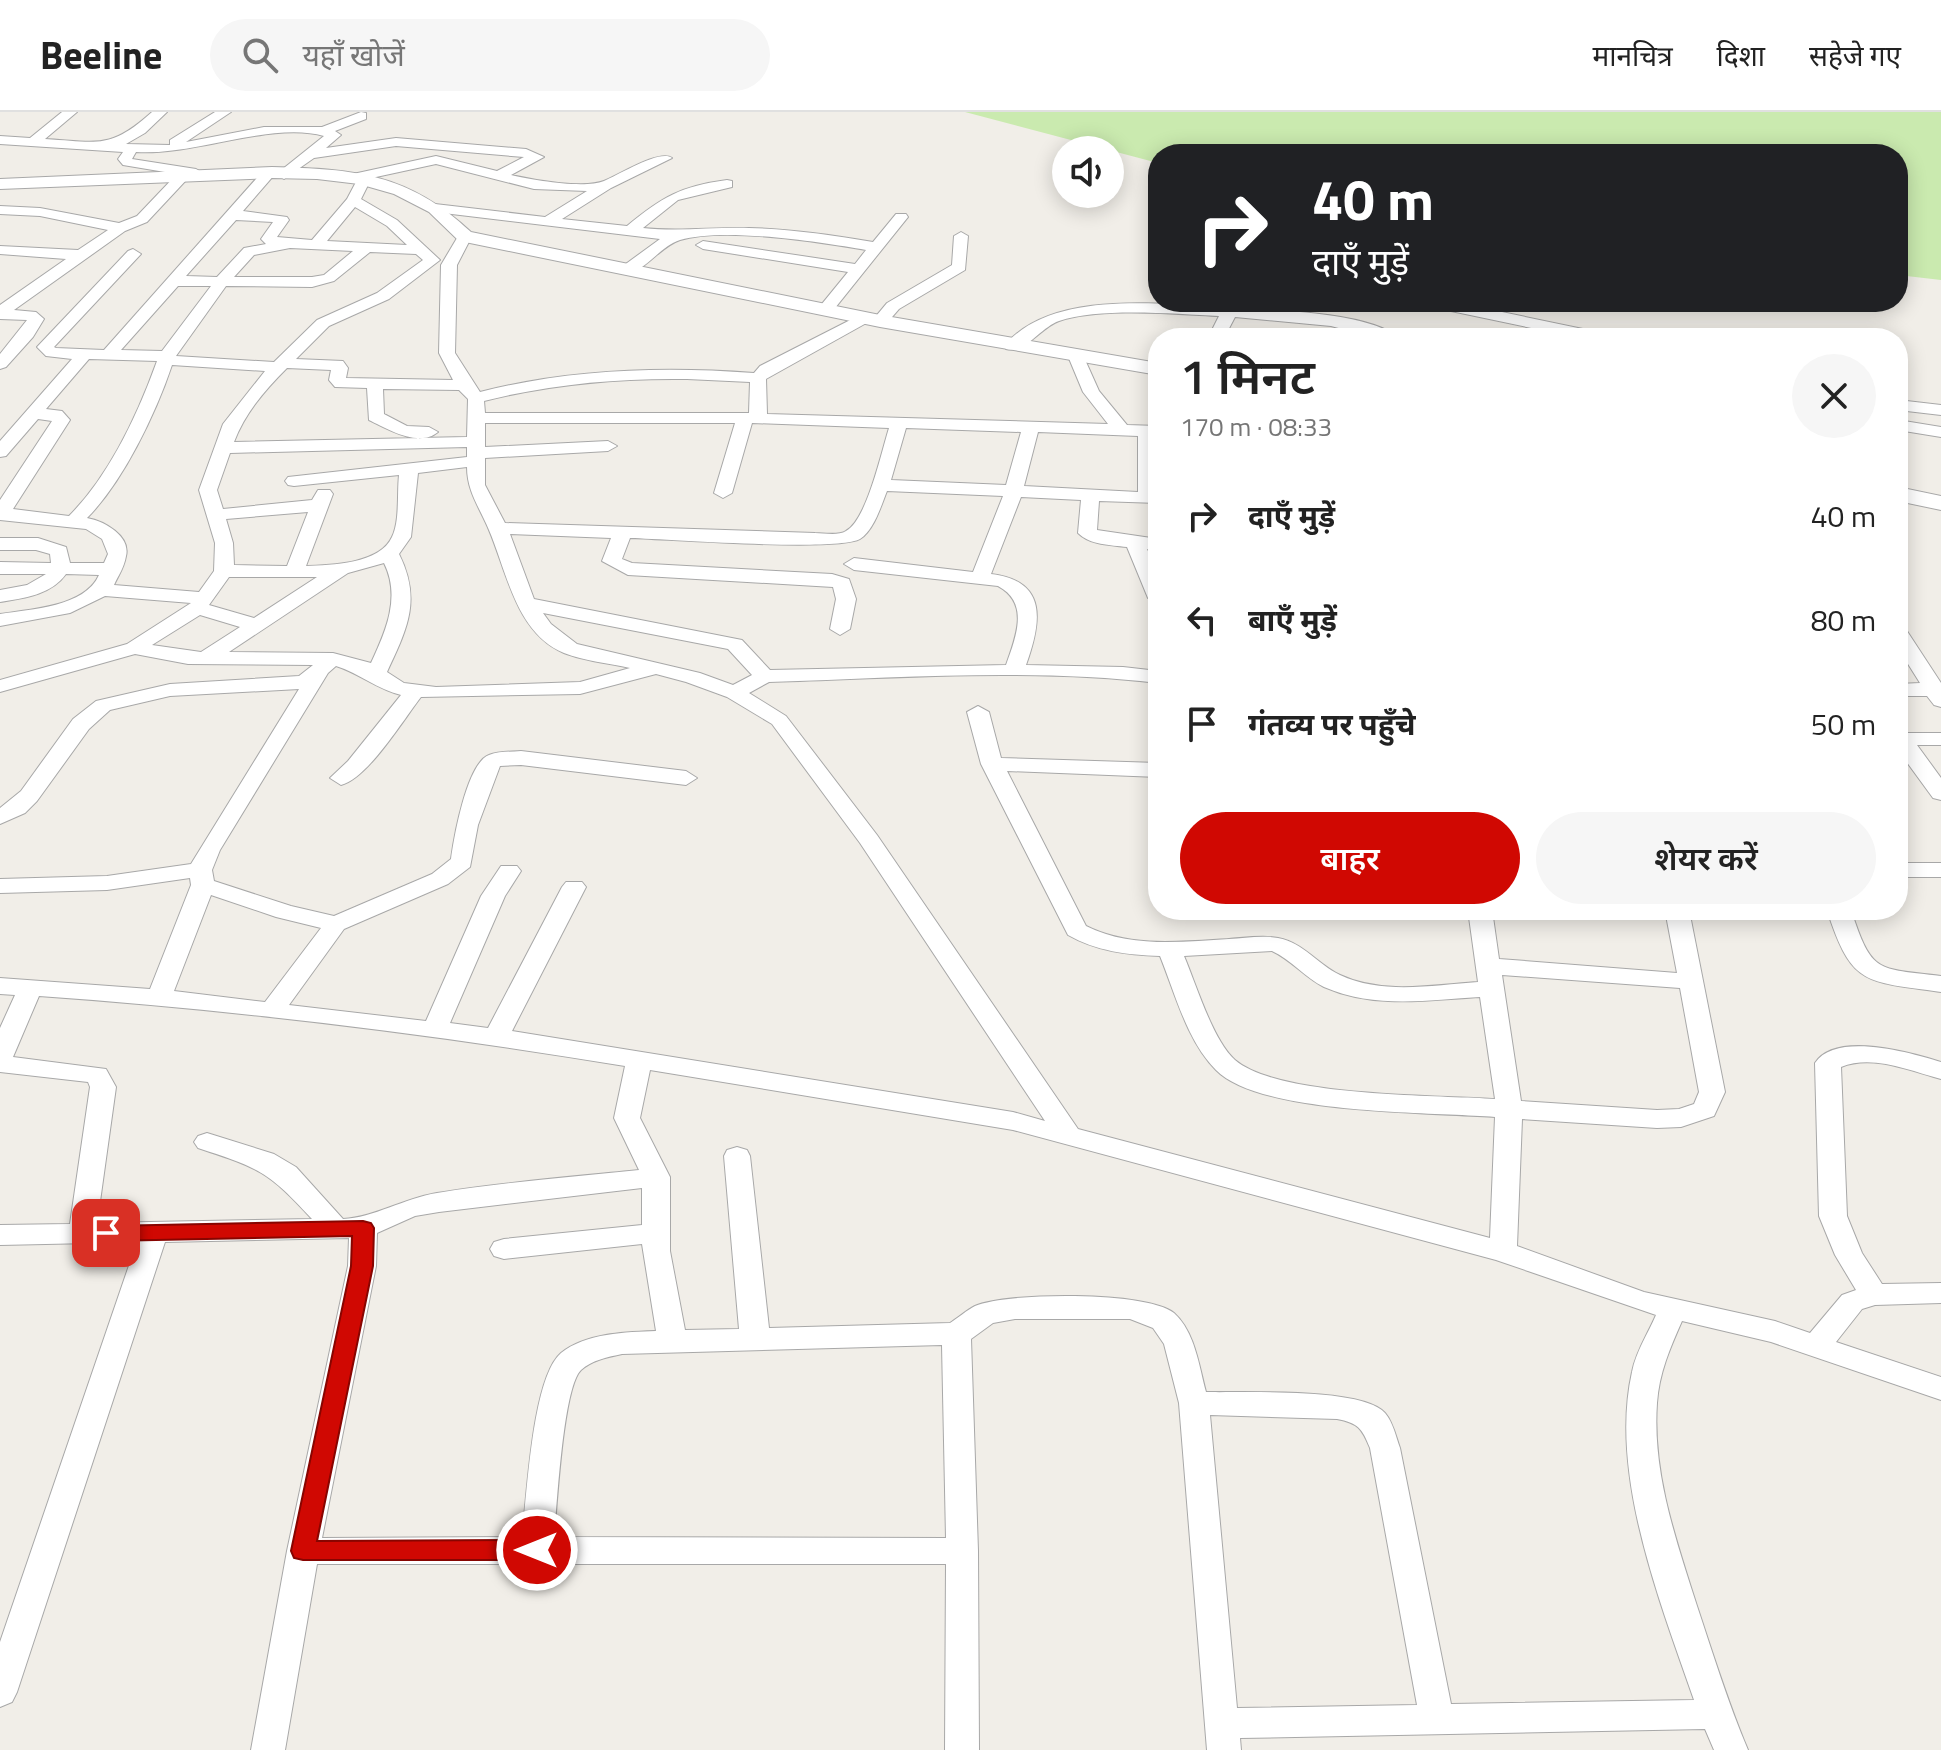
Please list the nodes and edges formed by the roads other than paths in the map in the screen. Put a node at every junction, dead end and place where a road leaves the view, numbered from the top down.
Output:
1 (70, 112) edge
2 (160, 112) edge
3 (224, 112) edge
4 (361, 116) dead end
5 (324, 131) junction
6 (0, 140) edge
7 (33, 142) junction
8 (113, 145) junction
9 (133, 147) junction
10 (165, 150) junction
11 (311, 154) junction
12 (665, 158) dead end
13 (191, 174) junction
14 (276, 174) junction
15 (496, 177) junction
16 (358, 179) junction
17 (25, 183) junction
18 (0, 184) edge
19 (727, 184) dead end
20 (534, 185) junction
21 (604, 187) junction
22 (353, 200) junction
23 (435, 208) junction
24 (0, 210) edge
25 (488, 214) junction
26 (232, 215) junction
27 (901, 217) dead end
28 (548, 221) junction
29 (120, 228) junction
30 (630, 231) junction
31 (465, 236) junction
32 (961, 236) dead end
33 (672, 238) junction
34 (876, 247) junction
35 (365, 249) junction
36 (0, 250) edge
37 (133, 254) dead end
38 (82, 255) junction
39 (426, 255) junction
40 (291, 257) junction
41 (628, 269) junction
42 (858, 269) junction
43 (449, 280) junction
44 (172, 281) junction
45 (222, 281) junction
46 (1148, 309) edge
47 (825, 310) junction
48 (1268, 312) edge
49 (1473, 312) edge
50 (0, 313) edge
51 (872, 319) junction
52 (1365, 328) edge
53 (1538, 328) edge
54 (1012, 346) junction
55 (110, 353) junction
56 (85, 354) junction
57 (1076, 356) junction
58 (166, 358) junction
59 (0, 364) edge
60 (281, 365) junction
61 (1148, 367) edge
62 (758, 378) junction
63 (375, 384) junction
64 (1908, 406) edge
65 (1941, 410) edge
66 (34, 414) junction
67 (752, 418) junction
68 (899, 423) junction
69 (474, 427) junction
70 (1031, 427) junction
71 (1908, 427) edge
72 (1122, 430) junction
73 (1148, 431) edge
74 (1941, 432) edge
75 (608, 446) dead end
76 (222, 448) junction
77 (0, 452) edge
78 (409, 469) junction
79 (330, 478) junction
80 (294, 481) dead end
81 (879, 485) junction
82 (1014, 490) junction
83 (723, 493) dead end
84 (1090, 496) junction
85 (1908, 496) edge
86 (1148, 498) edge
87 (1941, 503) edge
88 (320, 505) junction
89 (0, 513) edge
90 (214, 515) junction
91 (75, 520) junction
92 (498, 528) junction
93 (623, 531) junction
94 (1135, 543) junction
95 (0, 544) edge
96 (1148, 544) edge
97 (389, 554) junction
98 (854, 564) dead end
99 (0, 568) edge
100 (61, 568) junction
101 (114, 569) junction
102 (342, 569) junction
103 (295, 570) junction
104 (224, 571) junction
105 (1148, 574) edge
106 (980, 578) junction
107 (102, 590) junction
108 (0, 596) edge
109 (200, 603) junction
110 (526, 604) junction
111 (0, 620) edge
112 (256, 625) junction
113 (840, 629) dead end
114 (238, 637) junction
115 (1908, 647) edge
116 (134, 648) junction
117 (206, 658) junction
118 (325, 666) junction
119 (659, 667) junction
120 (1014, 671) junction
121 (376, 673) junction
122 (765, 676) junction
123 (1148, 677) edge
124 (0, 686) edge
125 (1908, 691) edge
126 (414, 692) junction
127 (734, 693) junction
128 (1939, 693) edge
129 (978, 712) dead end
130 (1908, 739) edge
131 (1941, 739) edge
132 (1908, 750) edge
133 (992, 764) junction
134 (1148, 770) edge
135 (341, 778) dead end
136 (686, 778) dead end
137 (1941, 793) edge
138 (0, 817) edge
139 (1908, 870) edge
140 (1941, 870) edge
141 (509, 871) dead end
142 (202, 877) junction
143 (0, 886) edge
144 (574, 887) dead end
145 (1481, 920) edge
146 (1679, 920) edge
147 (1842, 920) edge
148 (336, 924) junction
149 (1168, 947) junction
150 (1488, 978) junction
151 (1688, 981) junction
152 (1941, 984) edge
153 (0, 986) edge
154 (30, 988) junction
155 (159, 997) junction
156 (271, 1011) junction
157 (434, 1031) junction
158 (496, 1037) junction
159 (0, 1061) edge
160 (639, 1061) junction
161 (1941, 1071) edge
162 (1509, 1107) junction
163 (1069, 1136) junction
164 (207, 1142) dead end
165 (737, 1156) dead end
166 (656, 1177) junction
167 (349, 1228) junction
168 (154, 1232) junction
169 (656, 1233) junction
170 (82, 1234) junction
171 (0, 1235) edge
172 (504, 1249) dead end
173 (1503, 1252) junction
174 (1941, 1293) edge
175 (1874, 1295) junction
176 (1673, 1308) junction
177 (956, 1334) junction
178 (755, 1338) junction
179 (672, 1340) junction
180 (1817, 1345) junction
181 (1941, 1389) edge
182 (1194, 1403) junction
183 (537, 1550) junction
184 (303, 1551) junction
185 (962, 1551) junction
186 (0, 1692) edge
187 (1715, 1714) junction
188 (1437, 1720) junction
189 (1223, 1737) edge
190 (268, 1750) edge
191 (962, 1750) edge
192 (1731, 1750) edge

1 - 7 street
2 - 8 street
3 - 10 street
4 - 5 street
5 - 10 street
5 - 11 street
6 - 7 street
7 - 8 street
8 - 9 street
9 - 10 street
9 - 13 street
11 - 14 street
11 - 15 street
12 - 21 street
13 - 14 street
13 - 17 street
13 - 29 street
14 - 16 street
14 - 26 street
15 - 16 street
15 - 20 street
16 - 22 street
16 - 23 street
17 - 18 street
17 - 24 street
19 - 30 street
20 - 21 street
20 - 25 street
21 - 28 street
22 - 39 street
22 - 40 street
23 - 25 street
23 - 31 street
24 - 29 street
25 - 28 street
26 - 40 street
26 - 44 street
27 - 34 street
28 - 30 street
29 - 38 street
30 - 33 street
31 - 41 street
31 - 43 street
32 - 51 street
33 - 34 street
33 - 41 street
33 - 42 street
34 - 42 street
35 - 39 street
35 - 40 street
35 - 40 street
36 - 38 street
37 - 56 street
38 - 50 street
39 - 43 street
39 - 60 street
40 - 45 street
40 - 45 street
41 - 47 street
42 - 47 street
43 - 69 street
44 - 45 street
44 - 55 street
45 - 58 street
46 - 54 street
47 - 51 street
48 - 52 street
49 - 53 street
50 - 59 street
51 - 54 street
51 - 62 street
54 - 57 street
55 - 56 street
55 - 58 street
56 - 66 street
57 - 61 street
57 - 72 street
58 - 60 street
58 - 91 street
60 - 63 street
60 - 76 street
62 - 67 street
62 - 69 street
63 - 69 street
63 - 69 street
64 - 65 street
66 - 77 street
66 - 89 street
67 - 68 street
67 - 69 street
67 - 83 street
68 - 70 street
68 - 81 street
69 - 75 street
69 - 76 street
69 - 78 street
69 - 92 street
70 - 72 street
70 - 82 street
71 - 74 street
72 - 73 street
76 - 90 street
78 - 79 street
78 - 97 street
79 - 80 street
79 - 88 street
81 - 82 street
81 - 93 street
82 - 84 street
82 - 106 street
84 - 86 street
84 - 94 street
85 - 87 street
88 - 90 street
88 - 103 street
89 - 91 street
90 - 104 street
91 - 101 street
92 - 93 street
92 - 110 street
93 - 113 street
94 - 96 street
94 - 105 street
95 - 100 street
97 - 102 street
97 - 121 street
98 - 106 street
99 - 100 street
100 - 101 street
100 - 108 street
101 - 107 street
102 - 103 street
102 - 112 street
103 - 104 street
104 - 109 street
106 - 120 street
107 - 109 street
107 - 111 street
109 - 112 street
109 - 116 street
110 - 119 street
110 - 122 street
112 - 114 street
114 - 117 street
114 - 118 street
115 - 128 street
116 - 117 street
116 - 124 street
117 - 118 street
118 - 121 street
118 - 138 street
118 - 142 street
119 - 126 street
119 - 127 street
120 - 122 street
120 - 123 street
121 - 126 street
122 - 127 street
125 - 128 street
126 - 135 street
127 - 163 street
129 - 133 street
130 - 131 street
132 - 137 street
133 - 134 street
133 - 149 street
136 - 148 street
139 - 140 street
141 - 157 street
142 - 143 street
142 - 148 street
142 - 155 street
144 - 158 street
145 - 150 street
146 - 151 street
147 - 152 street
148 - 156 street
149 - 150 street
149 - 162 street
150 - 151 street
150 - 162 street
151 - 162 street
153 - 154 street
154 - 155 street
154 - 159 street
155 - 156 street
156 - 157 street
157 - 158 street
158 - 160 street
159 - 170 street
160 - 163 street
160 - 166 street
161 - 175 street
162 - 173 street
163 - 173 street
164 - 167 street
165 - 178 street
166 - 167 street
166 - 169 street
167 - 168 street
167 - 184 street
168 - 170 street
168 - 186 street
169 - 172 street
169 - 179 street
170 - 171 street
173 - 176 street
174 - 175 street
175 - 180 street
176 - 180 street
176 - 187 street
177 - 178 street
177 - 182 street
177 - 185 street
178 - 179 street
179 - 183 street
180 - 181 street
182 - 188 street
182 - 189 street
183 - 184 street
183 - 185 street
184 - 190 street
185 - 191 street
187 - 188 street
187 - 192 street
188 - 189 street

